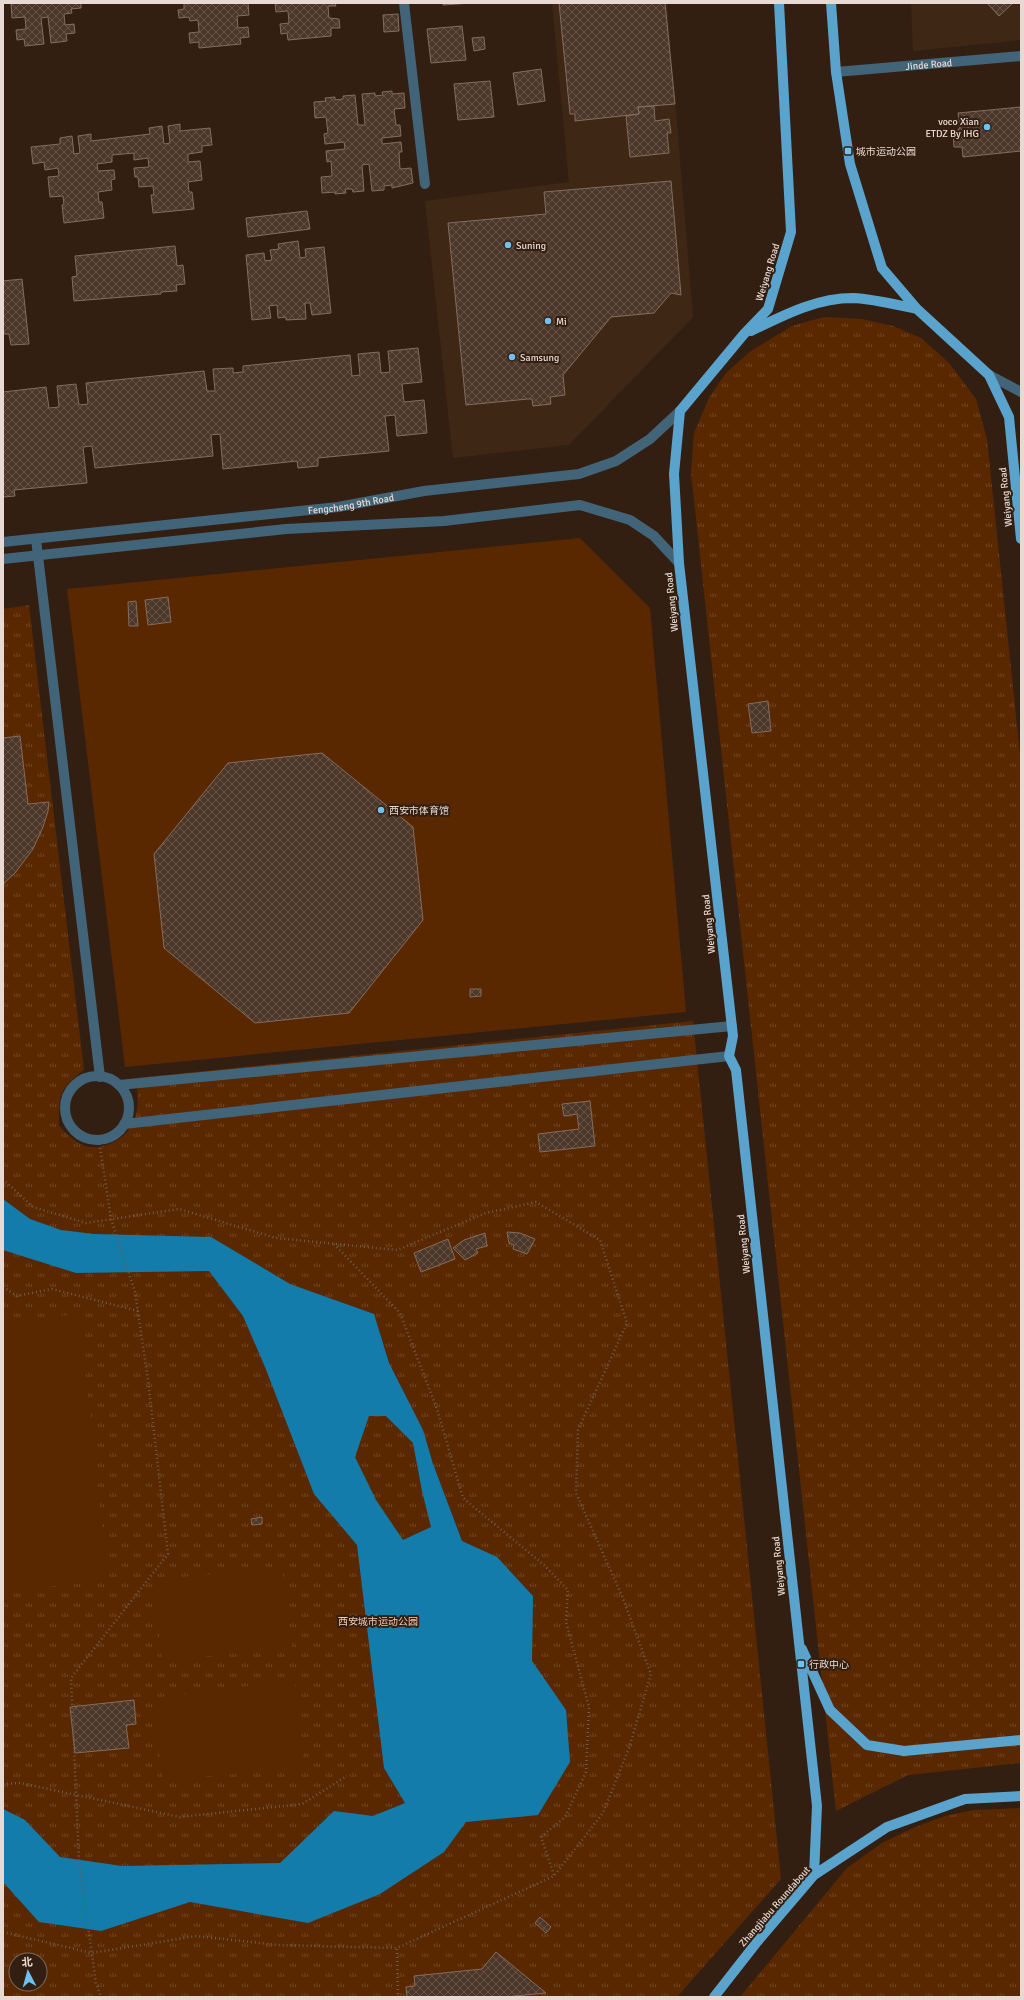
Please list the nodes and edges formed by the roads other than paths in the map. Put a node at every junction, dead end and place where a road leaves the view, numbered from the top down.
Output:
1 (404, 3) edge
2 (779, 3) edge
3 (830, 3) edge
4 (1021, 56) edge
5 (836, 72) junction
6 (425, 184) dead end
7 (918, 309) junction
8 (744, 334) junction
9 (989, 374) junction
10 (1021, 392) edge
11 (680, 411) junction
12 (1021, 534) edge
13 (36, 539) junction
14 (1021, 539) edge
15 (3, 542) edge
16 (38, 555) junction
17 (3, 559) edge
18 (679, 563) junction
19 (732, 1026) junction
20 (729, 1056) junction
21 (100, 1076) junction
22 (119, 1086) junction
23 (124, 1124) junction
24 (798, 1640) junction
25 (1021, 1740) edge
26 (1021, 1796) edge
27 (814, 1874) junction
28 (714, 1997) edge

1 - 6 street
2 - 8 main road, Weiyang Road
3 - 5 main road, Weiyang Road
4 - 5 street, Jinde Road
5 - 7 main road, Weiyang Road
7 - 8 main road
7 - 9 main road, Weiyang Road
8 - 11 main road, Weiyang Road
9 - 10 street
9 - 12 main road, Weiyang Road
11 - 13 street, Fengcheng 9th Road
11 - 18 main road, Weiyang Road
12 - 14 main road, Weiyang Road
13 - 15 street, Fengcheng 9th Road
13 - 16 street
16 - 17 street, Fengcheng 9th Road
16 - 18 street, Fengcheng 9th Road
16 - 21 street
18 - 19 main road, Weiyang Road
19 - 20 main road, Weiyang Road
19 - 22 street
20 - 23 street
20 - 24 main road, Weiyang Road
21 - 22 street
21 - 23 street
22 - 23 street
24 - 25 main road
24 - 27 main road, Weiyang Road
26 - 27 main road, Zhangjiabu Roundabout
27 - 28 main road, Zhangjiabu Roundabout

